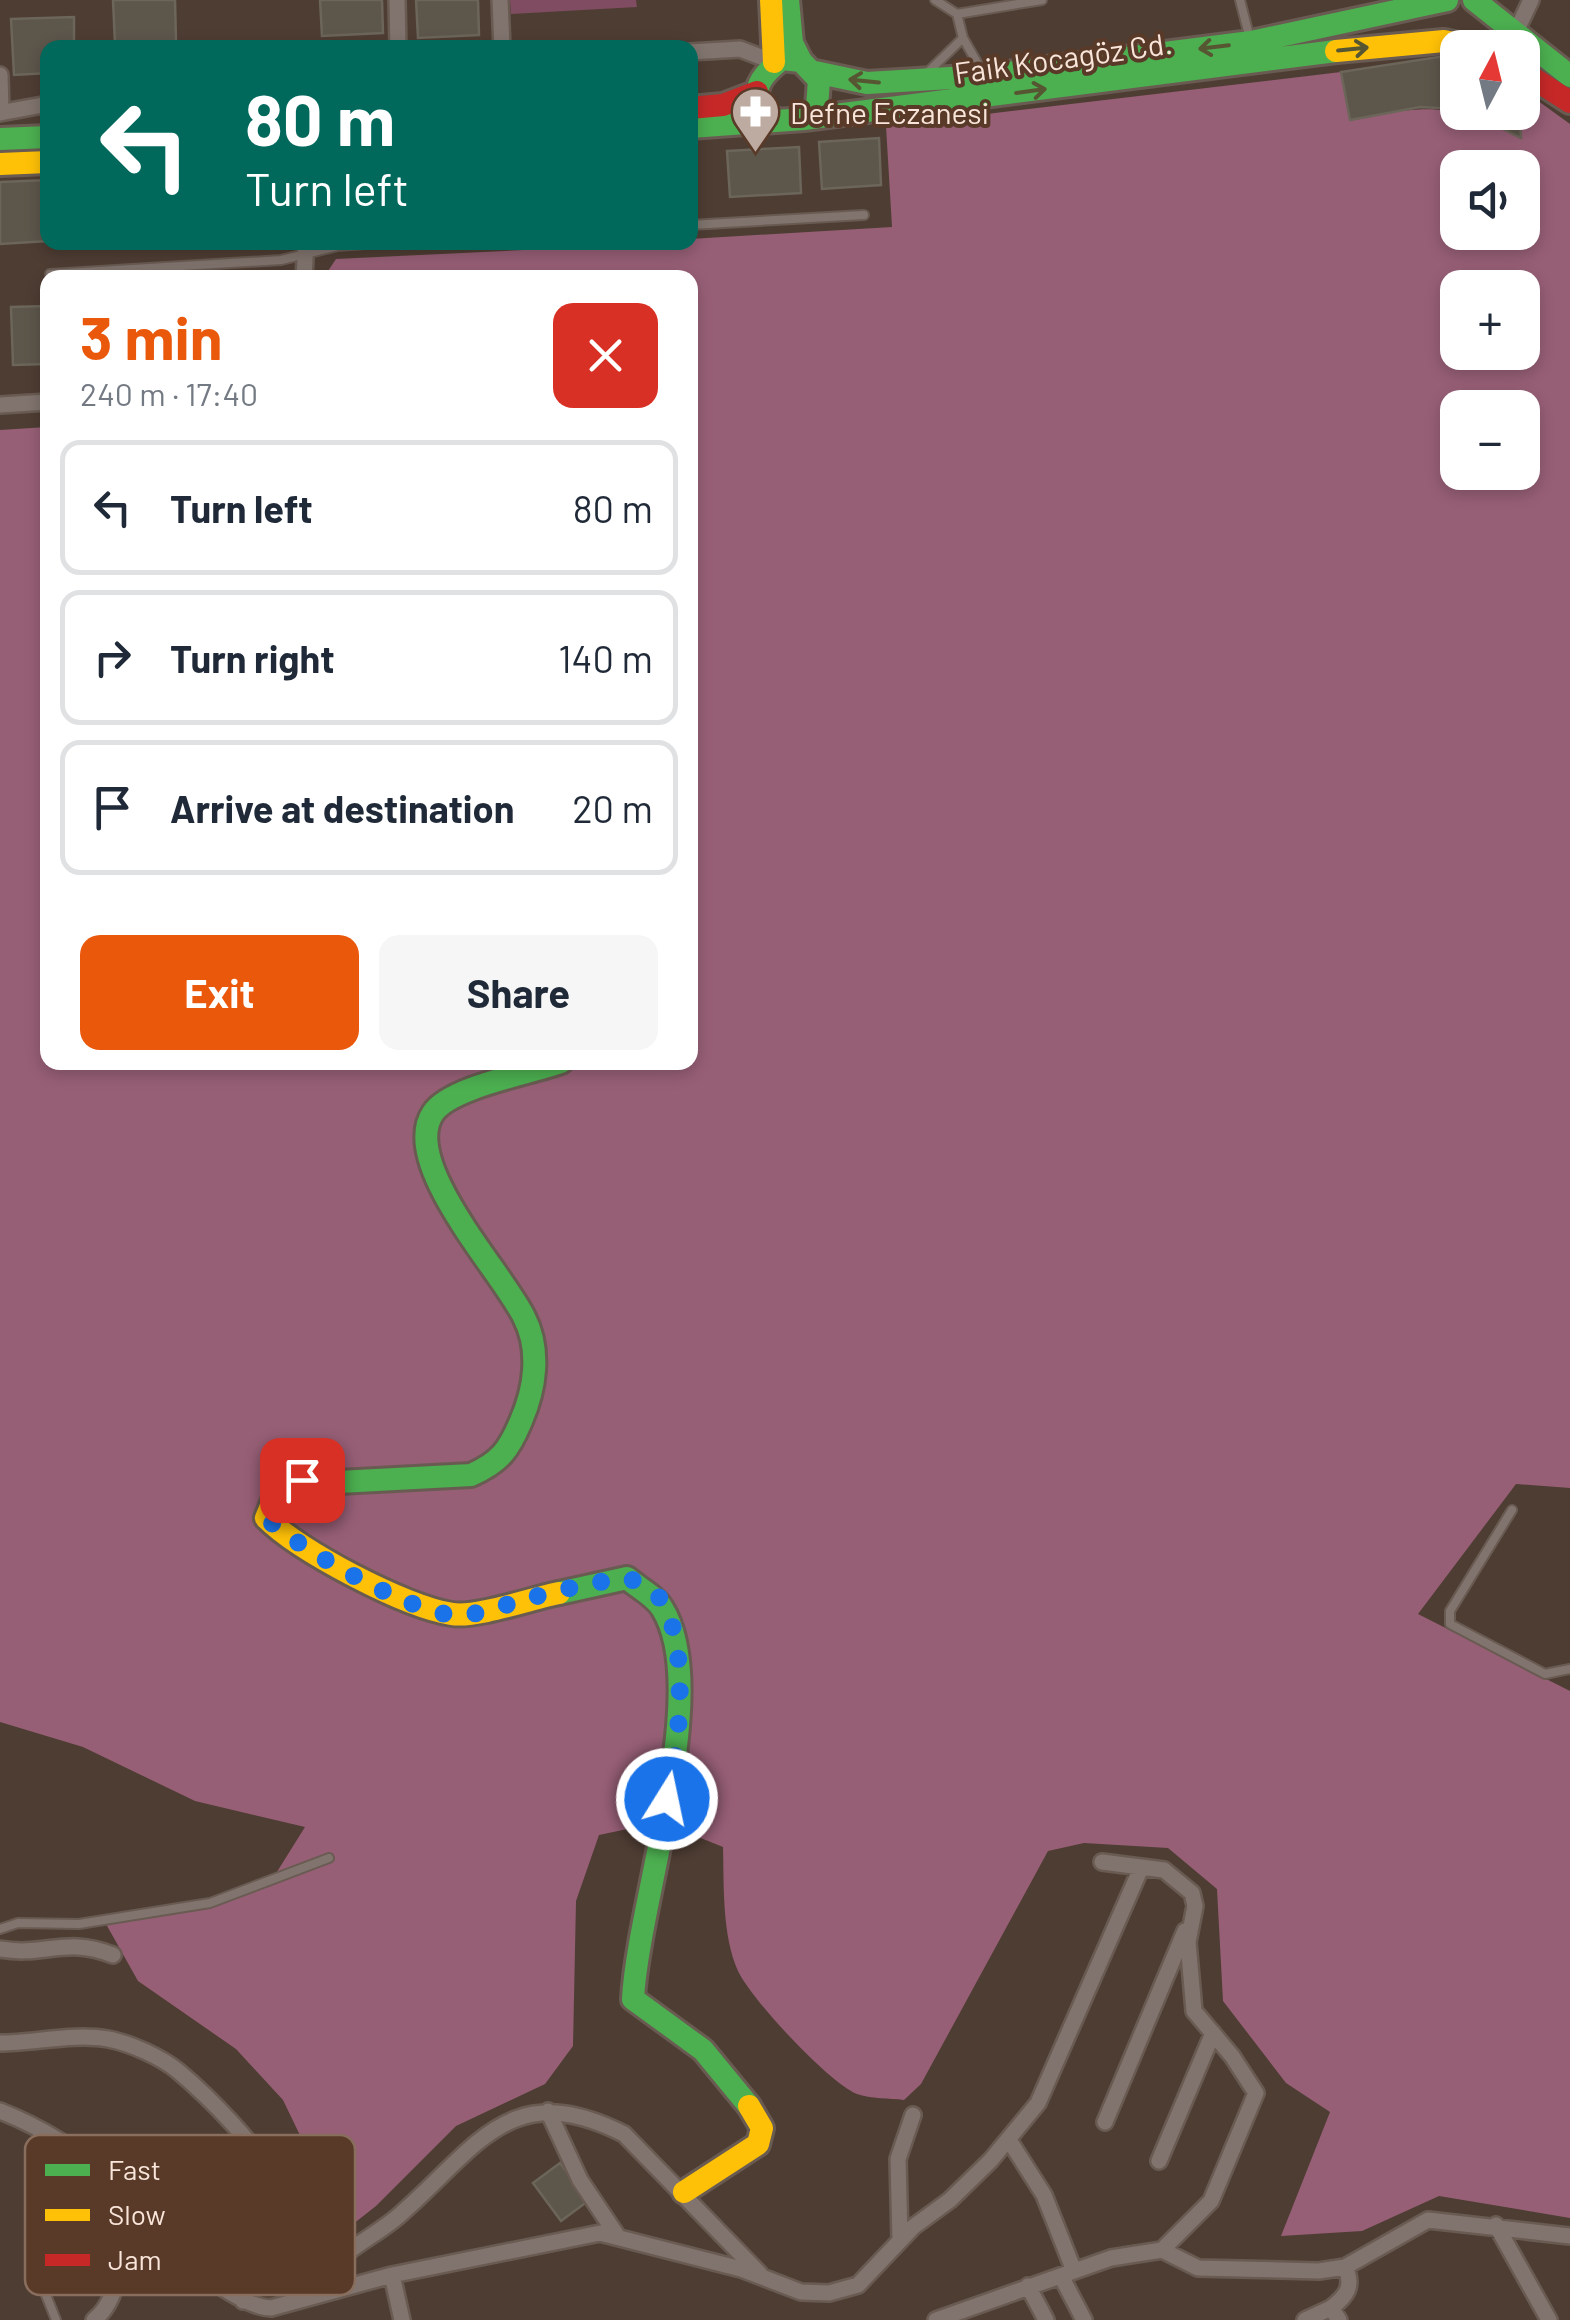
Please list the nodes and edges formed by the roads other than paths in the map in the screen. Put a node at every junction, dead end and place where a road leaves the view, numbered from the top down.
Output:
1 (396, 0) edge
2 (500, 0) edge
3 (770, 0) edge
4 (788, 0) edge
5 (935, 0) edge
6 (1042, 0) edge
7 (1240, 0) edge
8 (1449, 0) edge
9 (1474, 0) edge
10 (1531, 0) edge
11 (957, 14) junction
12 (1445, 30) edge
13 (1500, 30) edge
14 (1516, 30) edge
15 (963, 38) junction
16 (398, 40) edge
17 (502, 40) edge
18 (1440, 41) edge
19 (1251, 42) junction
20 (698, 52) edge
21 (1540, 58) edge
22 (774, 62) junction
23 (808, 66) junction
24 (0, 75) edge
25 (984, 76) junction
26 (1570, 76) edge
27 (919, 80) junction
28 (1540, 82) edge
29 (756, 92) junction
30 (1570, 102) edge
31 (40, 106) edge
32 (698, 107) edge
33 (0, 113) edge
34 (804, 120) junction
35 (777, 121) junction
36 (698, 126) edge
37 (40, 138) edge
38 (0, 140) edge
39 (40, 162) edge
40 (0, 164) edge
41 (864, 215) dead end
42 (698, 225) edge
43 (302, 250) edge
44 (116, 270) edge
45 (40, 402) edge
46 (0, 405) edge
47 (537, 1070) edge
48 (1512, 1510) dead end
49 (1570, 1669) edge
50 (328, 1858) dead end
51 (1102, 1862) dead end
52 (1141, 1868) junction
53 (1195, 1906) junction
54 (0, 1929) edge
55 (0, 1949) edge
56 (113, 1955) dead end
57 (1213, 2033) junction
58 (0, 2043) edge
59 (0, 2111) edge
60 (548, 2111) junction
61 (913, 2114) dead end
62 (1105, 2122) dead end
63 (48, 2135) edge
64 (239, 2135) edge
65 (1010, 2140) junction
66 (1159, 2161) dead end
67 (684, 2192) junction
68 (1496, 2225) junction
69 (616, 2234) junction
70 (1570, 2236) edge
71 (900, 2240) junction
72 (355, 2248) edge
73 (1162, 2250) junction
74 (1345, 2267) junction
75 (1067, 2274) junction
76 (392, 2275) junction
77 (765, 2278) junction
78 (355, 2285) edge
79 (1028, 2286) junction
80 (44, 2295) edge
81 (112, 2295) edge
82 (236, 2295) edge
83 (245, 2295) edge
84 (310, 2295) edge
85 (318, 2295) edge
86 (307, 2298) junction
87 (243, 2301) junction
88 (1335, 2314) edge
89 (56, 2320) edge
90 (94, 2320) edge
91 (402, 2320) edge
92 (936, 2320) edge
93 (1046, 2320) edge
94 (1084, 2320) edge
95 (1305, 2320) edge
96 (1549, 2320) edge

1 - 16 street
2 - 17 street
3 - 22 street
4 - 23 street
5 - 11 lane
6 - 11 lane
7 - 19 lane
8 - 12 street
8 - 19 street
9 - 13 street
10 - 14 street
11 - 15 lane
15 - 25 lane
15 - 27 lane
34 -> 18 street, Faik Kocagöz Cd.
19 -> 25 street
20 - 22 street
21 - 26 street
22 - 23 street
22 - 29 street
27 -> 23 street
23 - 34 street
24 - 33 street
25 - 27 street
28 - 30 street
29 - 32 street
29 - 35 street
31 - 33 street
34 - 35 street, Faik Kocagöz Cd.
35 - 36 street, Faik Kocagöz Cd.
37 - 38 street
39 - 40 street
41 - 42 lane
43 - 44 lane
45 - 46 street
47 - 67 street
48 - 49 lane
50 - 54 lane
51 - 52 street
52 - 53 street
52 - 65 street
53 - 57 street
53 - 62 street
55 - 56 street
57 - 66 street
57 - 73 street
58 - 64 street
59 - 63 street
60 - 67 street
60 - 69 street
60 - 72 street
61 - 71 street
65 - 71 street
65 - 75 street
67 - 77 street
68 - 70 street
68 - 74 street
68 - 96 street
69 - 76 street
69 - 77 street
71 - 77 street
73 - 74 street
73 - 75 street
74 - 88 street
75 - 79 street
75 - 94 street
76 - 78 street
76 - 91 street
79 - 92 street
79 - 93 street
80 - 89 lane
81 - 90 street
82 - 87 street
83 - 87 street
84 - 86 street
85 - 86 street
86 - 87 street
88 - 95 street

